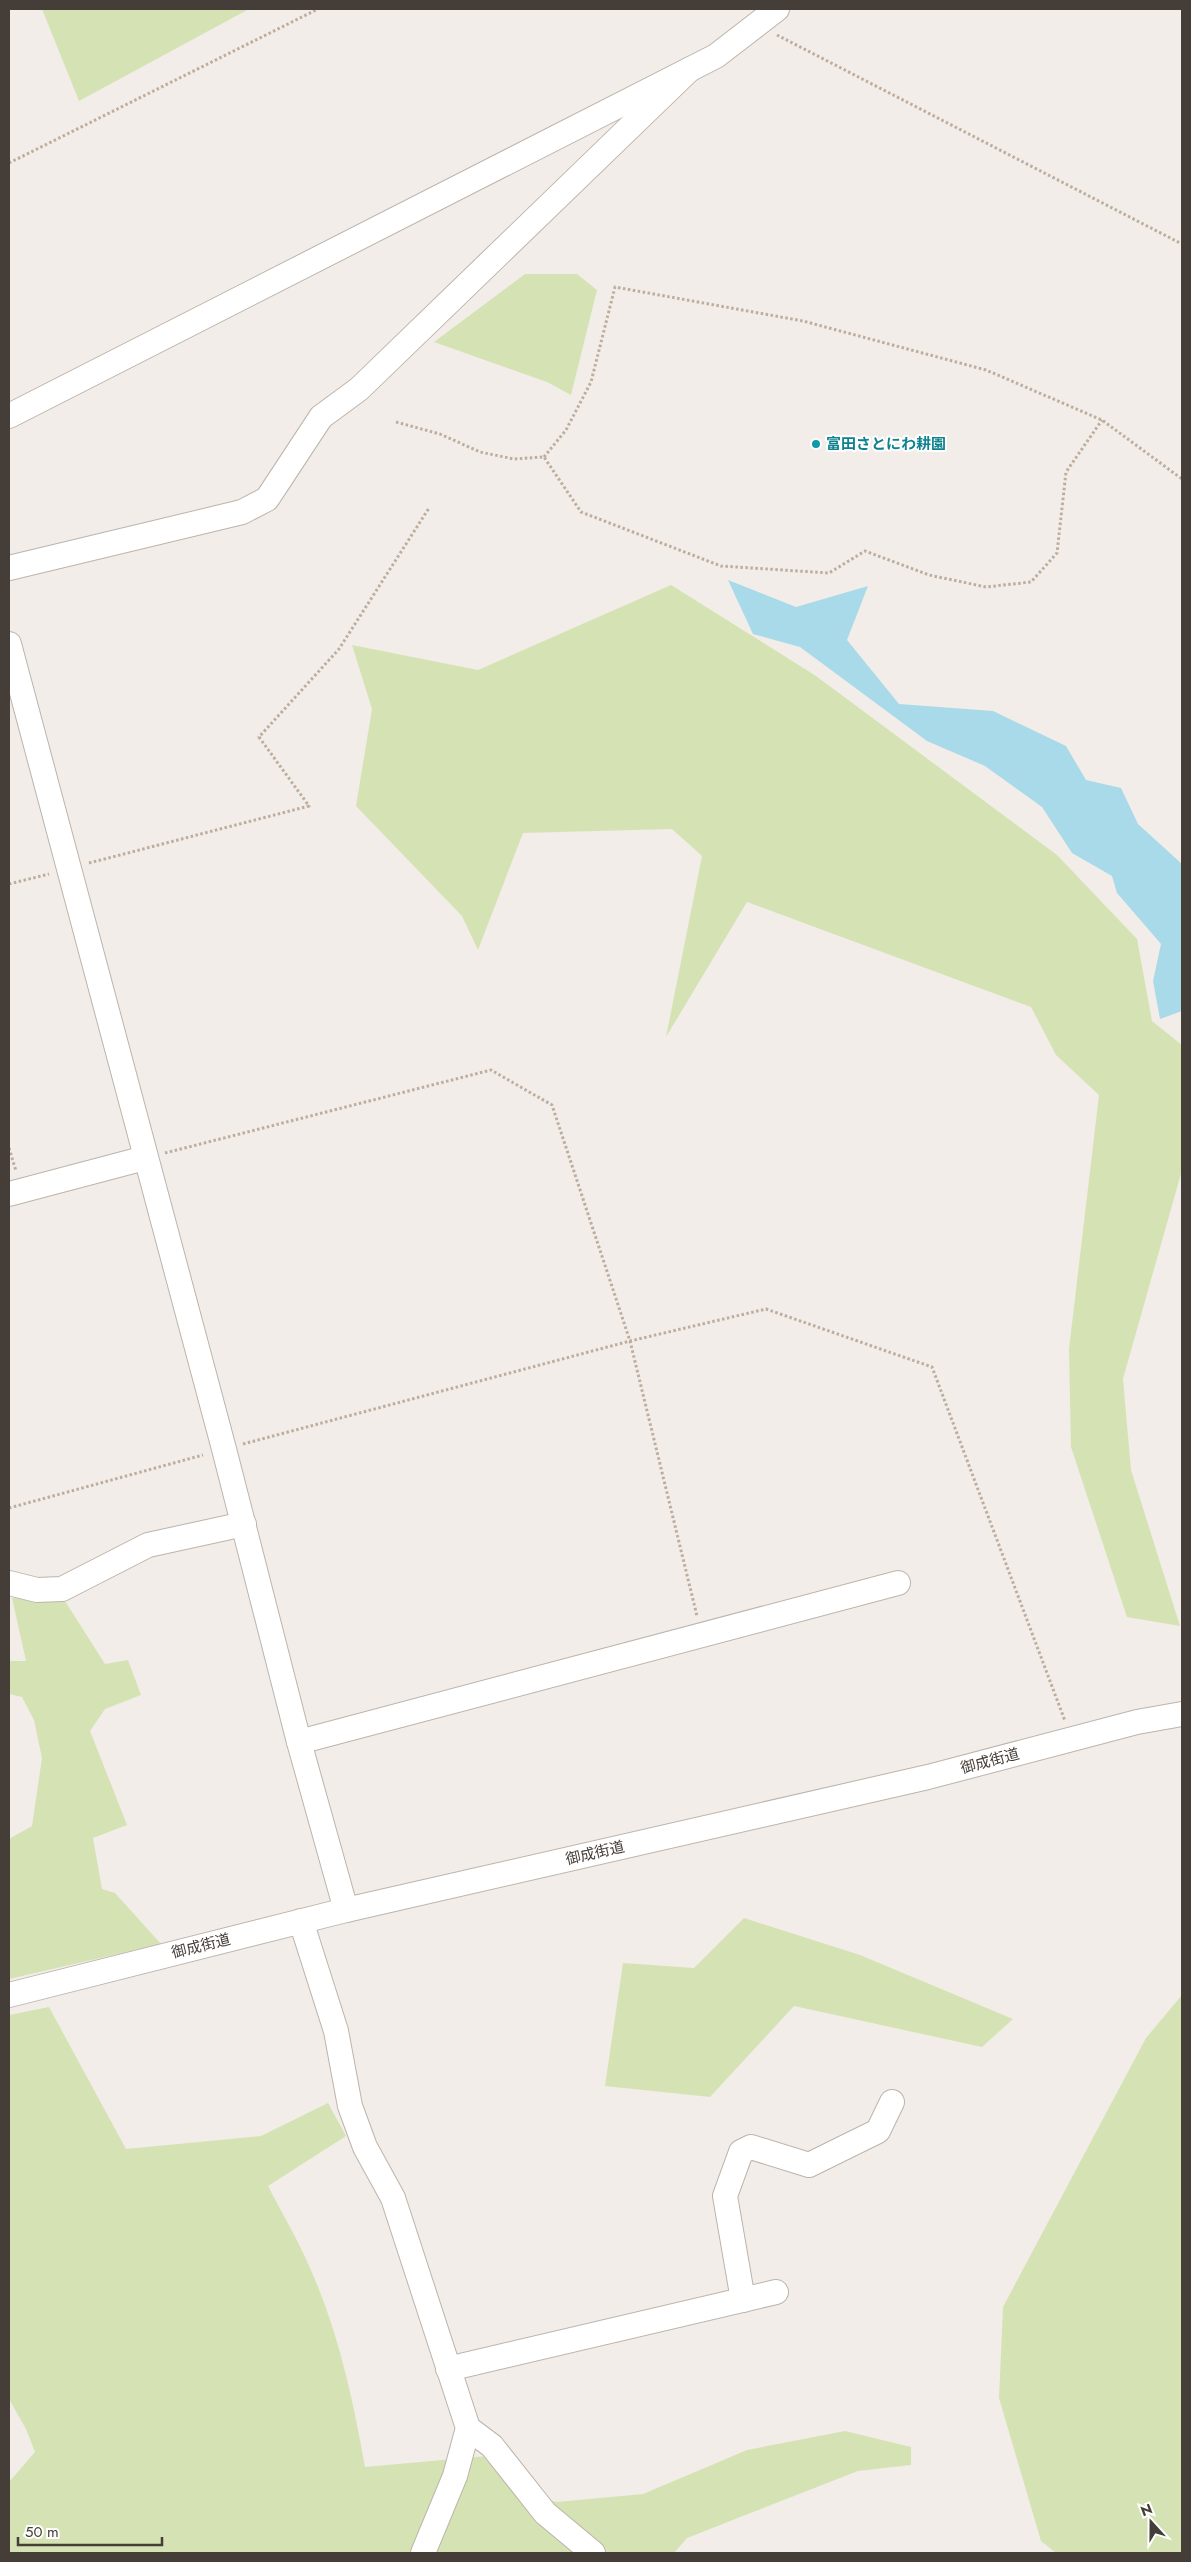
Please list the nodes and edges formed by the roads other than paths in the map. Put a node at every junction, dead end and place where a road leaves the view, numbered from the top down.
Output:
1 (777, 9) edge
2 (689, 70) junction
3 (9, 416) edge
4 (9, 568) edge
5 (9, 644) edge
6 (145, 1158) junction
7 (9, 1194) edge
8 (244, 1524) junction
9 (9, 1583) edge
10 (898, 1583) dead end
11 (1182, 1714) edge
12 (299, 1742) junction
13 (346, 1910) junction
14 (301, 1921) junction
15 (9, 1995) edge
16 (892, 2102) dead end
17 (776, 2292) dead end
18 (743, 2300) junction
19 (448, 2369) junction
20 (468, 2428) junction
21 (423, 2553) edge
22 (594, 2553) edge

1 - 2 street
2 - 3 street
2 - 4 street
5 - 6 street
6 - 7 street
6 - 8 street
8 - 9 street
8 - 12 street
10 - 12 street
11 - 13 street, 御成街道
12 - 13 street
13 - 14 street, 御成街道
14 - 15 street, 御成街道
14 - 19 street
16 - 18 street
17 - 18 street
18 - 19 street
19 - 20 street
20 - 21 street
20 - 22 street

